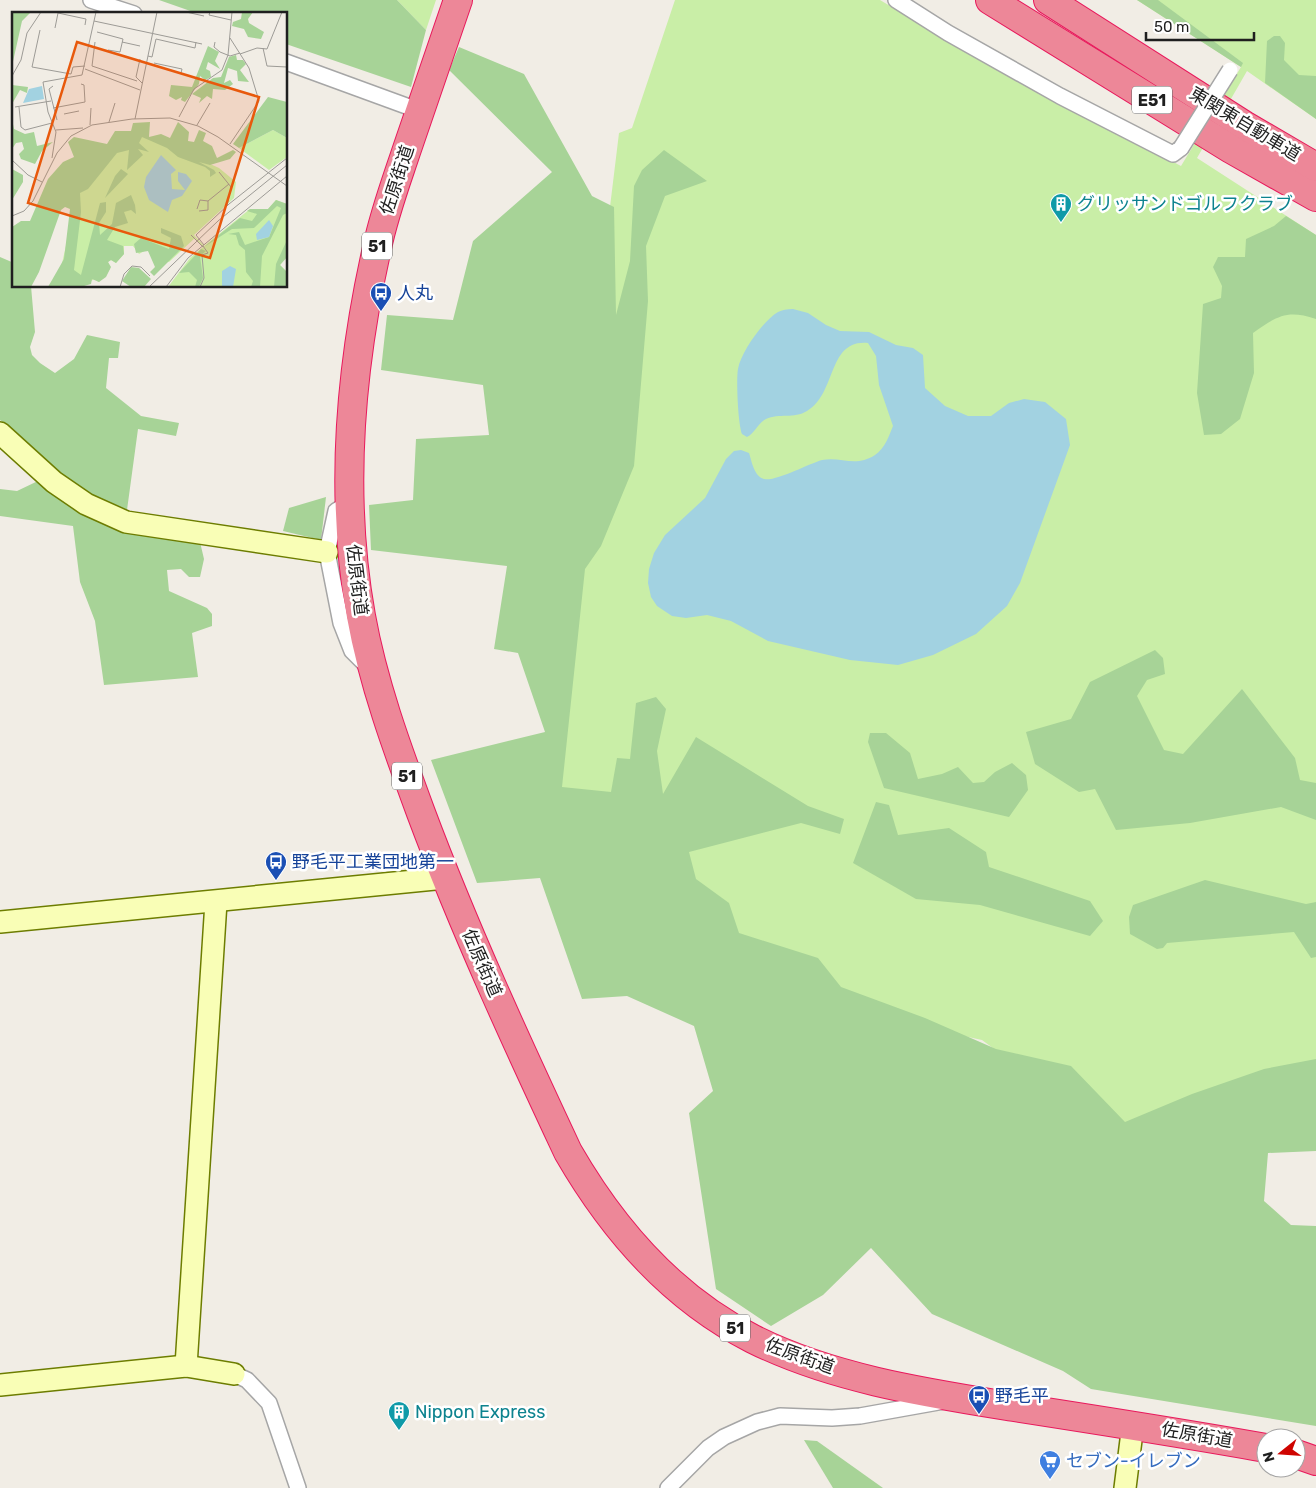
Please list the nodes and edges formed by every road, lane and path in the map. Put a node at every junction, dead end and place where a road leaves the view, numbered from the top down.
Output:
1 (91, 0) edge
2 (458, 0) edge
3 (896, 0) edge
4 (990, 0) edge
5 (1048, 0) edge
6 (128, 12) edge
7 (288, 63) edge
8 (1230, 70) dead end
9 (420, 111) junction
10 (1316, 167) edge
11 (1316, 197) edge
12 (0, 433) edge
13 (349, 503) junction
14 (326, 552) junction
15 (374, 673) junction
16 (445, 878) junction
17 (216, 902) junction
18 (0, 922) edge
19 (186, 1366) junction
20 (234, 1374) joint
21 (0, 1385) edge
22 (965, 1399) junction
23 (1133, 1424) junction
24 (1256, 1446) edge
25 (298, 1488) edge
26 (668, 1488) edge
27 (1125, 1488) edge

1 - 6 street
2 - 9 highway, 佐原街道 / 51
3 - 8 street, bridge
4 - 11 highway, 東関東自動車道 / E51
5 - 10 highway, 東関東自動車道 / E51
7 - 9 street
9 - 13 highway, 佐原街道 / 51
12 - 14 street
13 - 14 street
13 - 15 highway, 佐原街道 / 51
14 - 15 street
15 - 16 highway, 佐原街道 / 51
16 - 17 street
16 - 22 highway, 佐原街道 / 51
17 - 18 street
17 - 19 street
19 - 20 street
19 - 21 street
20 - 25 street
22 - 23 highway, 佐原街道 / 51
22 - 26 street
23 - 24 highway, 佐原街道 / 51
23 - 27 street

